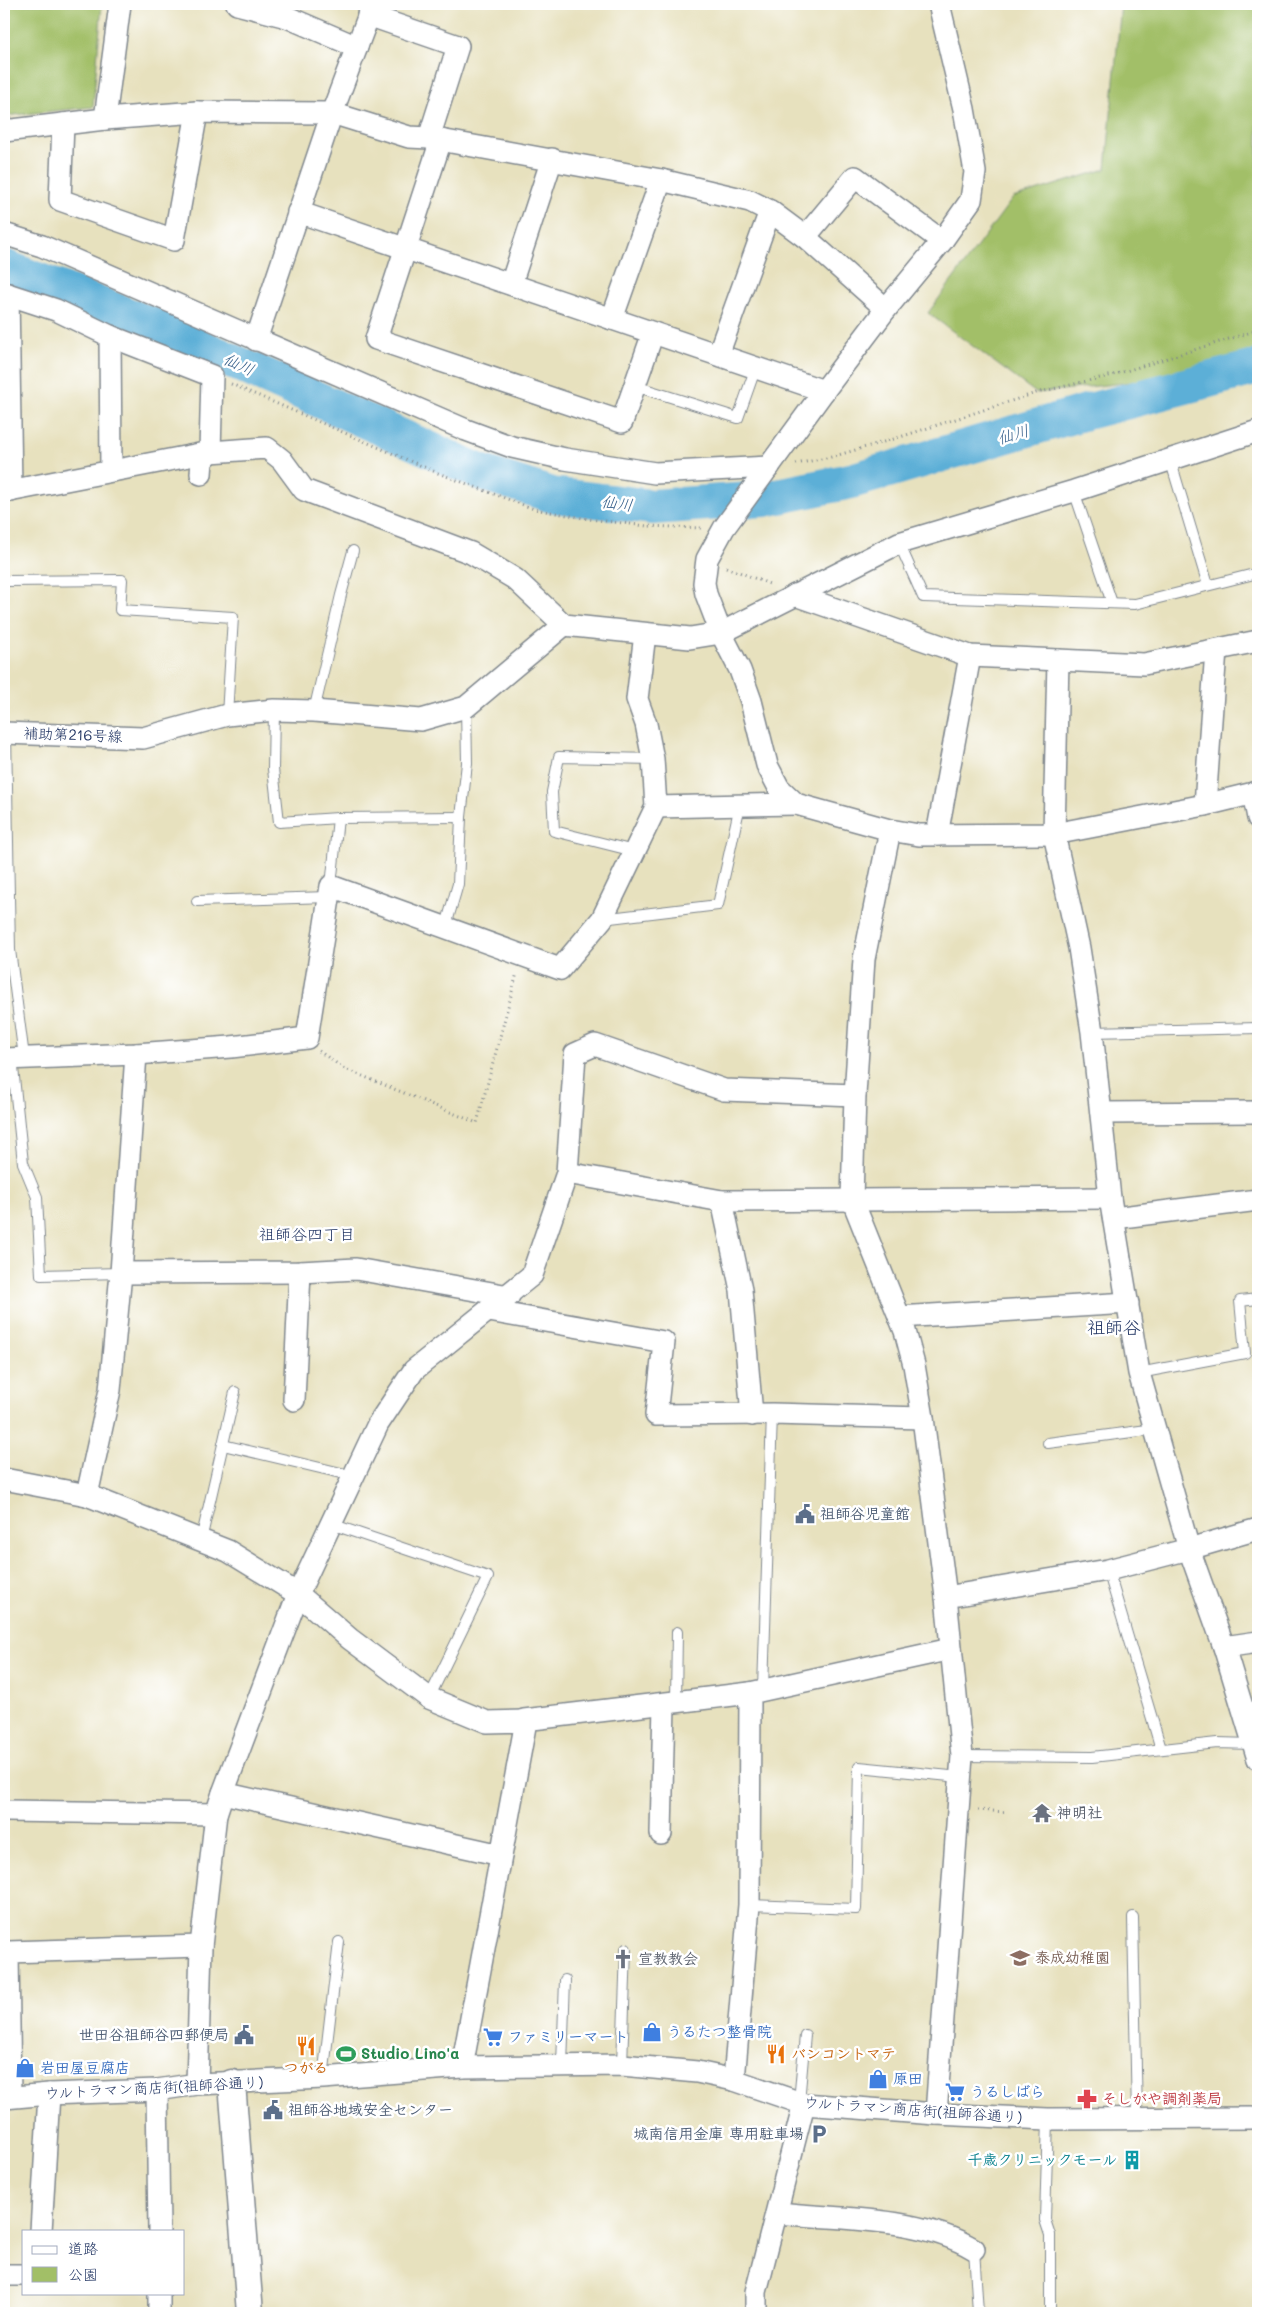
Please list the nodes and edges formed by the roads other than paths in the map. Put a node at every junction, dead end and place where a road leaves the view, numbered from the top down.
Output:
1 (120, 4) edge
2 (237, 4) edge
3 (939, 4) edge
4 (371, 10) edge
5 (357, 47) junction
6 (197, 112) junction
7 (332, 113) junction
8 (105, 119) junction
9 (64, 124) junction
10 (4, 131) edge
11 (435, 139) junction
12 (552, 159) junction
13 (661, 180) junction
14 (770, 211) junction
15 (298, 212) junction
16 (4, 234) edge
17 (805, 237) junction
18 (942, 241) junction
19 (405, 249) junction
20 (510, 284) junction
21 (6, 294) edge
22 (886, 309) junction
23 (612, 319) junction
24 (653, 333) junction
25 (110, 336) junction
26 (256, 340) junction
27 (718, 355) junction
28 (756, 367) junction
29 (635, 386) junction
30 (824, 391) junction
31 (1258, 431) edge
32 (210, 452) junction
33 (1170, 460) junction
34 (111, 470) junction
35 (765, 472) junction
36 (201, 474) dead end
37 (1074, 490) junction
38 (7, 491) edge
39 (899, 543) junction
40 (353, 551) dead end
41 (1258, 573) edge
42 (4, 581) edge
43 (1208, 586) junction
44 (795, 595) junction
45 (1112, 603) junction
46 (564, 625) junction
47 (721, 633) junction
48 (645, 634) junction
49 (1258, 641) edge
50 (1216, 650) junction
51 (970, 656) junction
52 (1058, 660) junction
53 (466, 707) junction
54 (274, 710) junction
55 (314, 711) junction
56 (227, 715) junction
57 (5, 733) edge
58 (653, 759) junction
59 (1256, 793) edge
60 (796, 804) junction
61 (740, 805) junction
62 (1205, 805) junction
63 (656, 807) junction
64 (461, 816) junction
65 (338, 818) junction
66 (1258, 818) edge
67 (890, 830) junction
68 (1054, 834) junction
69 (937, 835) junction
70 (634, 851) junction
71 (330, 891) junction
72 (197, 901) dead end
73 (602, 919) junction
74 (446, 928) junction
75 (1258, 1028) edge
76 (1092, 1032) junction
77 (136, 1054) junction
78 (13, 1058) edge
79 (855, 1095) junction
80 (1258, 1112) edge
81 (1101, 1113) junction
82 (566, 1173) junction
83 (852, 1199) junction
84 (1258, 1200) edge
85 (722, 1201) junction
86 (1112, 1208) junction
87 (300, 1272) junction
88 (121, 1273) junction
89 (509, 1296) junction
90 (1258, 1299) edge
91 (1128, 1304) junction
92 (489, 1311) junction
93 (899, 1317) junction
94 (1139, 1373) junction
95 (236, 1392) dead end
96 (294, 1400) dead end
97 (762, 1414) junction
98 (923, 1418) junction
99 (1155, 1429) junction
100 (1048, 1443) dead end
101 (223, 1445) junction
102 (354, 1476) junction
103 (4, 1479) edge
104 (87, 1496) junction
105 (331, 1524) junction
106 (1258, 1529) edge
107 (201, 1540) junction
108 (1189, 1550) junction
109 (1108, 1570) junction
110 (298, 1594) junction
111 (946, 1597) junction
112 (677, 1632) dead end
113 (1258, 1642) edge
114 (1224, 1647) junction
115 (951, 1649) junction
116 (756, 1691) junction
117 (429, 1698) junction
118 (670, 1703) junction
119 (525, 1720) junction
120 (1161, 1749) junction
121 (1256, 1751) edge
122 (962, 1756) junction
123 (960, 1777) junction
124 (223, 1793) junction
125 (4, 1812) edge
126 (216, 1814) junction
127 (661, 1834) dead end
128 (501, 1856) junction
129 (749, 1905) junction
130 (1133, 1916) dead end
131 (338, 1942) dead end
132 (201, 1946) junction
133 (626, 1949) dead end
134 (565, 1980) dead end
135 (805, 2034) dead end
136 (562, 2065) junction
137 (622, 2065) junction
138 (462, 2067) junction
139 (323, 2078) junction
140 (734, 2080) junction
141 (232, 2083) junction
142 (197, 2084) junction
143 (157, 2090) junction
144 (50, 2094) junction
145 (7, 2097) edge
146 (802, 2103) junction
147 (936, 2114) junction
148 (1258, 2118) edge
149 (1048, 2119) junction
150 (1137, 2119) junction
151 (778, 2213) junction
152 (41, 2230) edge
153 (159, 2230) edge
154 (974, 2249) joint
155 (4, 2275) edge
156 (22, 2275) edge
157 (159, 2294) edge
158 (159, 2313) edge
159 (250, 2313) edge
160 (756, 2313) edge
161 (978, 2313) edge
162 (1050, 2313) edge

1 - 8 street
2 - 5 street
3 - 18 street
4 - 5 street
4 - 11 street
5 - 7 street
6 - 7 street
6 - 8 street
6 - 9 street
7 - 11 street
7 - 15 street
8 - 9 street
9 - 10 street
11 - 12 street
11 - 19 street
12 - 13 street
12 - 20 street
13 - 14 street
13 - 23 street
14 - 17 street
14 - 27 street
15 - 19 street
15 - 26 street
16 - 26 street
17 - 18 street
17 - 22 street
18 - 22 street
19 - 20 street
19 - 29 street
20 - 23 street
21 - 25 street
21 - 38 street
22 - 30 street
23 - 24 street
24 - 27 street
24 - 29 street
25 - 32 street
25 - 34 street
26 - 35 street
27 - 28 street
28 - 29 lane
28 - 30 street
30 - 35 street
31 - 33 street
32 - 34 street
32 - 36 street
32 - 46 street
33 - 37 street
33 - 43 lane
34 - 38 street
35 - 47 street
37 - 39 street
37 - 45 lane
39 - 44 street
39 - 45 lane
40 - 55 lane
41 - 43 lane
42 - 56 lane
43 - 45 lane
44 - 47 street
44 - 51 street
46 - 48 street
46 - 53 street
47 - 48 street
47 - 60 street
48 - 58 street
49 - 50 street
50 - 52 street
50 - 62 street
51 - 52 street
51 - 69 street
52 - 68 street
53 - 55 street, 補助第216号線
53 - 64 lane
54 - 55 street, 補助第216号線
54 - 56 street, 補助第216号線
54 - 65 lane
56 - 57 street, 補助第216号線
57 - 78 lane
58 - 63 street
58 - 70 lane
59 - 62 street
59 - 66 street
60 - 61 street
60 - 67 street
61 - 63 street
61 - 73 lane
62 - 68 street
63 - 70 street
64 - 65 lane
64 - 74 lane
65 - 71 lane
67 - 69 street
67 - 79 street
68 - 69 street
68 - 76 street
70 - 73 street
71 - 72 lane
71 - 74 street
71 - 77 street
73 - 74 street
75 - 76 lane
76 - 81 street
77 - 78 street
77 - 88 street
78 - 88 lane
79 - 82 street
79 - 83 street
80 - 81 street
81 - 86 street
82 - 85 street
82 - 89 street
83 - 85 street
83 - 86 street
83 - 93 street
84 - 86 street
85 - 97 street
86 - 91 street
87 - 88 street
87 - 89 street
87 - 96 street
88 - 104 street
89 - 92 street
90 - 94 lane
91 - 93 street
91 - 94 street
92 - 97 street
92 - 102 street
93 - 98 street
94 - 99 street
95 - 101 lane
97 - 98 street
97 - 116 lane
98 - 111 street
99 - 100 lane
99 - 108 street
101 - 102 lane
101 - 107 lane
102 - 105 street
103 - 104 street
104 - 107 street
105 - 110 street
105 - 117 lane
106 - 108 street
107 - 110 street
108 - 109 street
108 - 114 street
109 - 111 street
109 - 120 lane
110 - 117 street
110 - 124 street
111 - 115 street
112 - 118 lane
113 - 114 street
114 - 121 street
115 - 116 street
115 - 122 street
116 - 118 street
116 - 129 street
117 - 119 street
118 - 119 street
118 - 127 street
119 - 128 street
120 - 121 lane
120 - 122 lane
122 - 123 street
123 - 129 lane
123 - 147 street
124 - 126 street
124 - 128 street
125 - 126 street
126 - 132 street
128 - 138 street
129 - 140 street
130 - 150 lane
131 - 139 lane
132 - 142 street
132 - 145 street
133 - 137 lane
134 - 136 lane
135 - 146 lane
136 - 137 street, ウルトラマン商店街(祖師谷通り)
136 - 138 street, ウルトラマン商店街(祖師谷通り)
137 - 140 street, ウルトラマン商店街(祖師谷通り)
138 - 139 street, ウルトラマン商店街(祖師谷通り)
139 - 141 street, ウルトラマン商店街(祖師谷通り)
140 - 146 street, ウルトラマン商店街(祖師谷通り)
141 - 142 street, ウルトラマン商店街(祖師谷通り)
141 - 159 street
142 - 143 street, ウルトラマン商店街(祖師谷通り)
143 - 144 street, ウルトラマン商店街(祖師谷通り)
143 - 153 street
144 - 145 street, ウルトラマン商店街(祖師谷通り)
144 - 152 street
146 - 147 street, ウルトラマン商店街(祖師谷通り)
146 - 151 street
147 - 149 street, ウルトラマン商店街(祖師谷通り)
148 - 150 street, ウルトラマン商店街(祖師谷通り)
149 - 150 street, ウルトラマン商店街(祖師谷通り)
149 - 162 lane
151 - 154 street
151 - 160 street
154 - 161 lane
155 - 156 street
157 - 158 street

